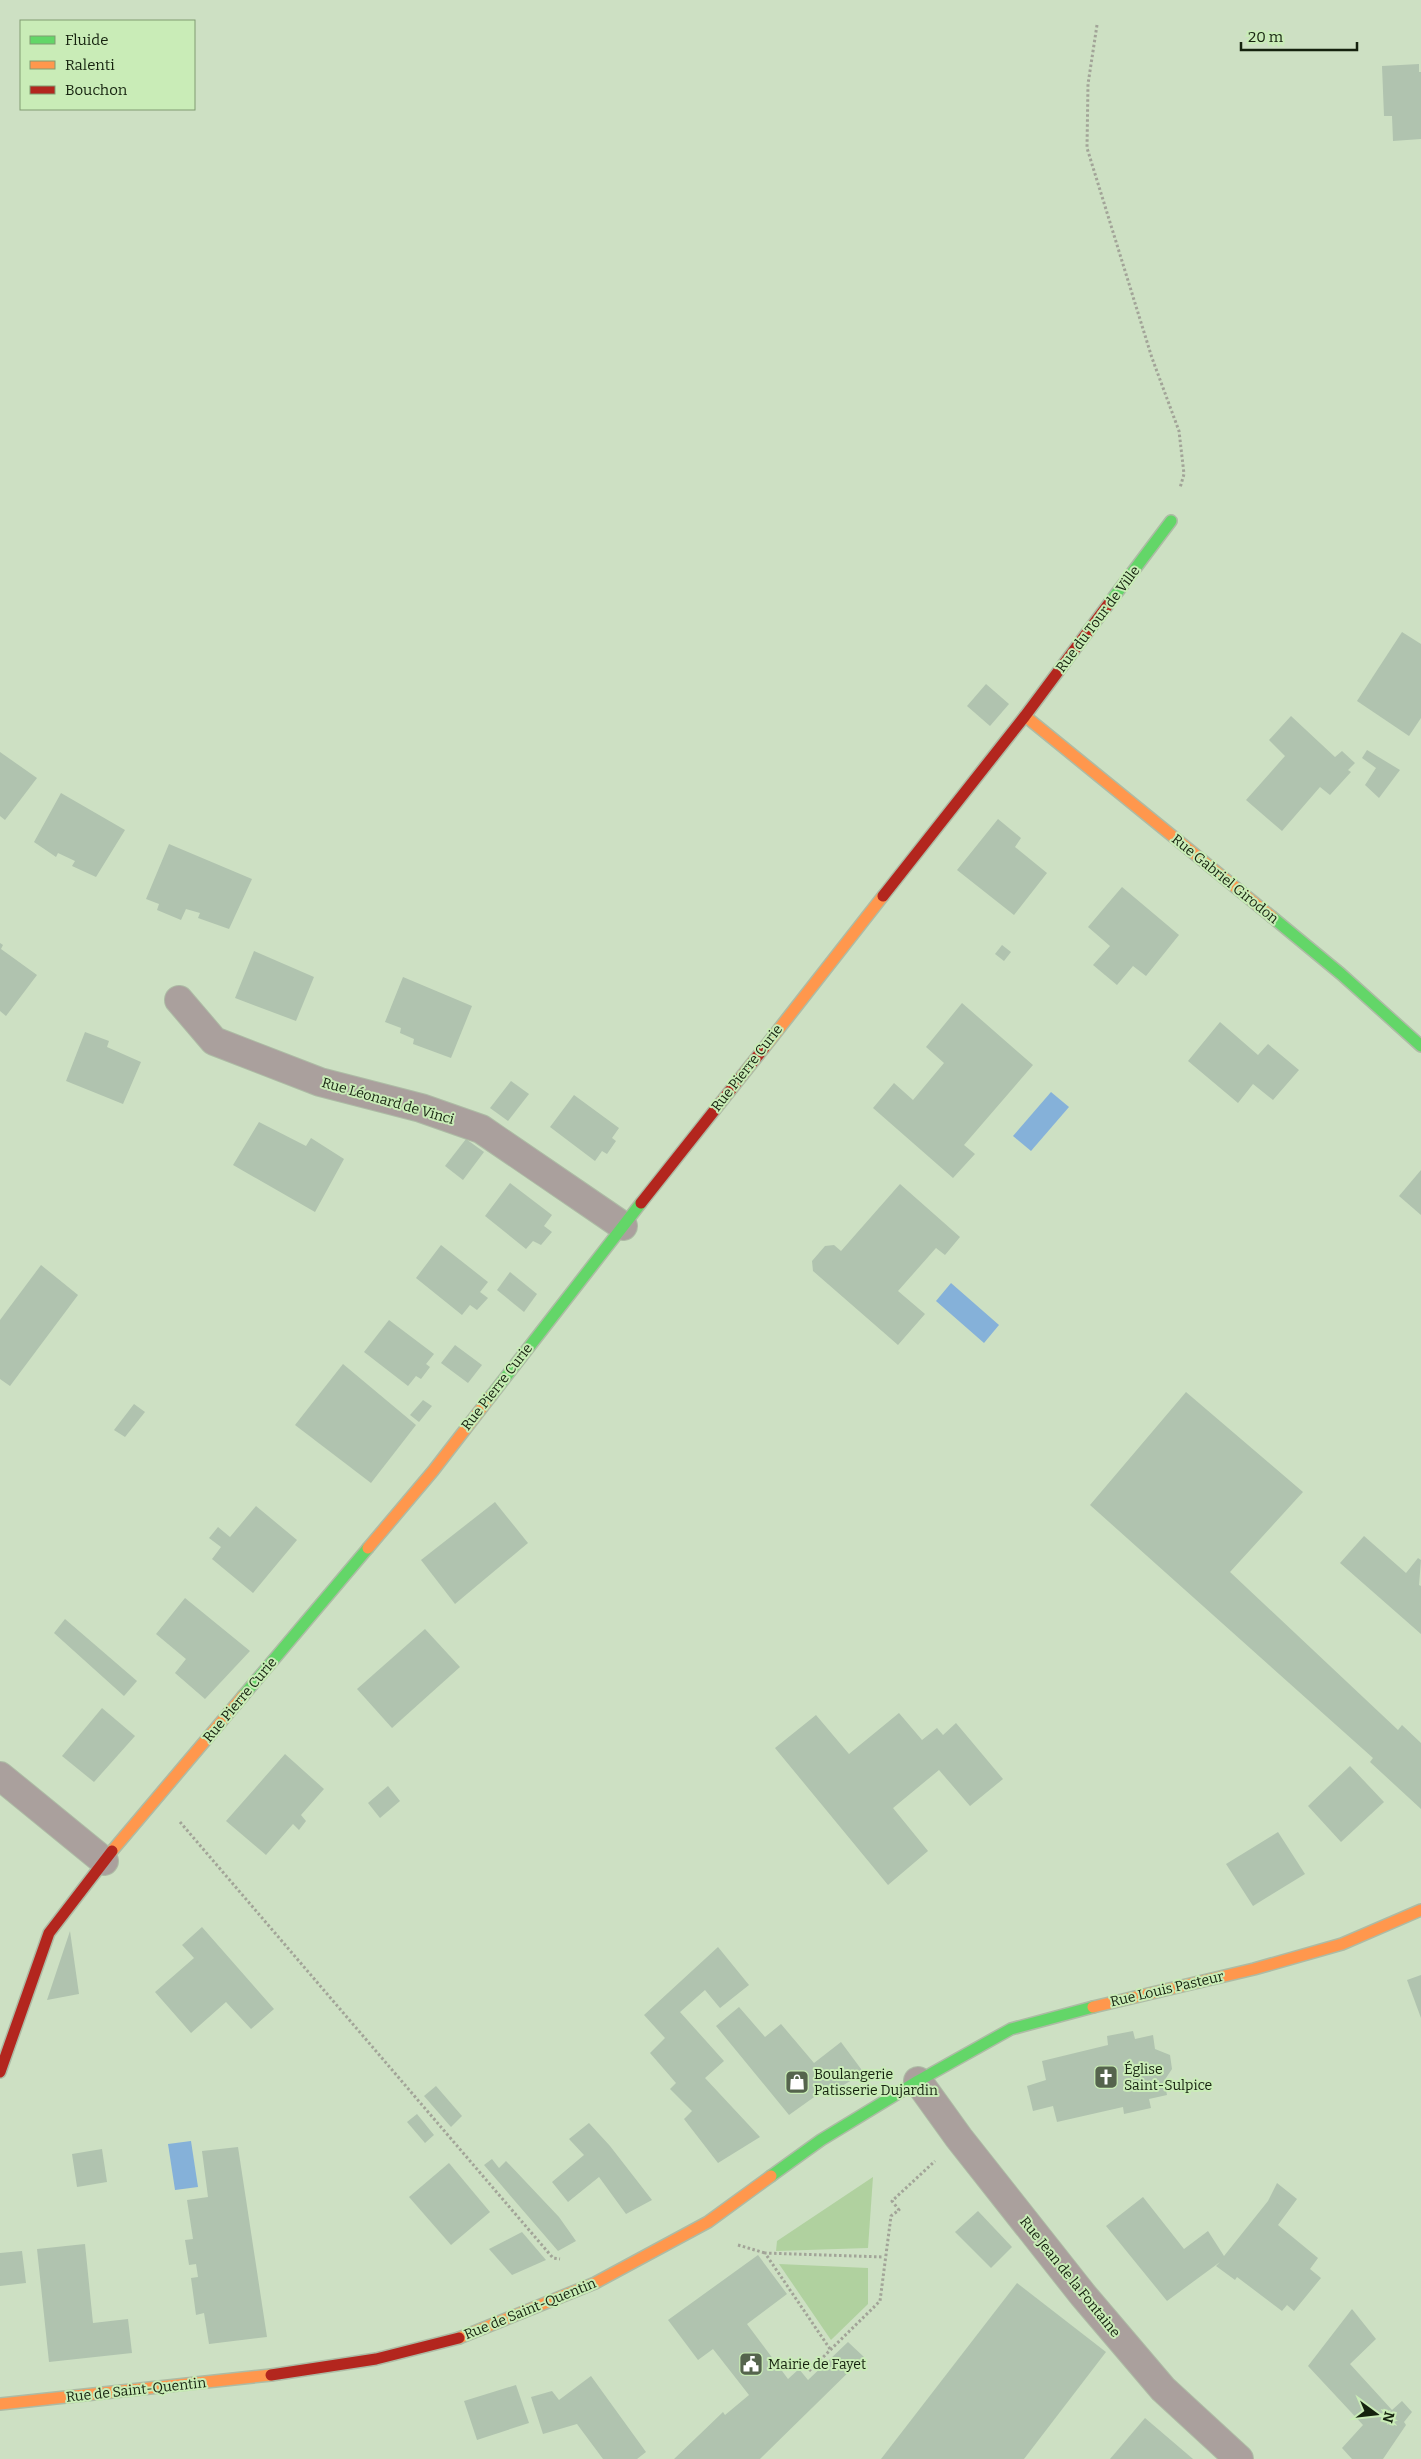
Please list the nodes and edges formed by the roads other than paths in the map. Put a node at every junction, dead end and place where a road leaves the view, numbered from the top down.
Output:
1 (1171, 521) road end
2 (1025, 716) junction
3 (179, 1000) dead end
4 (1421, 1046) edge
5 (622, 1226) junction
6 (0, 1776) edge
7 (104, 1861) junction
8 (1421, 1910) edge
9 (0, 2072) edge
10 (918, 2081) junction
11 (0, 2404) edge
12 (1239, 2459) edge

1 - 2 street, Rue du Tour de Ville
2 - 4 street, Rue Gabriel Girodon
2 - 5 street, Rue Pierre Curie
3 - 5 street, Rue Léonard de Vinci
5 - 7 street, Rue Pierre Curie
6 - 7 street
7 - 9 street, Rue Pierre Curie
8 - 10 street, Rue Louis Pasteur
10 - 11 street, Rue de Saint-Quentin
10 - 12 street, Rue Jean de la Fontaine

